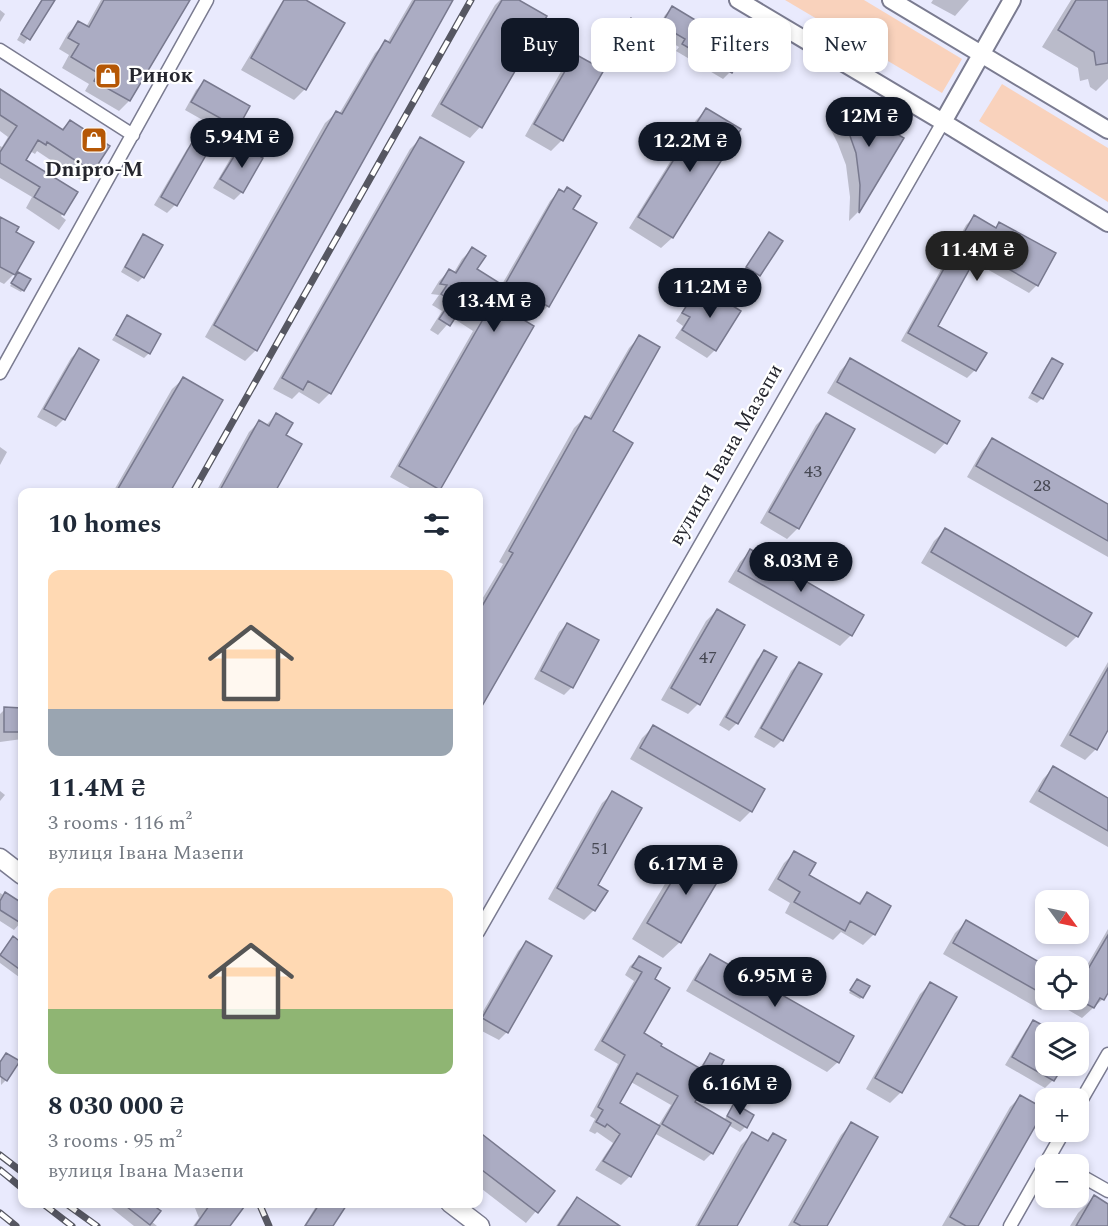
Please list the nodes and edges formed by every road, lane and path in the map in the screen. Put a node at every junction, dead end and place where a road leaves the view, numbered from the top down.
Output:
1 (207, 0) edge
2 (738, 0) edge
3 (891, 0) edge
4 (1012, 0) edge
5 (0, 50) edge
6 (982, 54) junction
7 (943, 122) junction
8 (1108, 130) edge
9 (133, 135) junction
10 (1108, 224) edge
11 (0, 373) edge
12 (0, 858) edge
13 (18, 872) edge
14 (483, 923) edge
15 (1108, 1054) edge
16 (1088, 1088) edge
17 (1089, 1180) edge
18 (1035, 1182) edge
19 (1108, 1191) edge
20 (457, 1208) edge
21 (480, 1226) edge
22 (1010, 1226) edge

1 - 9 street
2 - 7 main road
3 - 6 main road
4 - 6 main road, вулиця Івана Мазепи
5 - 9 street
6 - 7 main road, вулиця Івана Мазепи
6 - 8 main road
7 - 10 main road
7 - 14 street, вулиця Івана Мазепи
9 - 11 street
12 - 13 main road
15 - 16 street
17 - 19 street
18 - 22 street
20 - 21 main road

